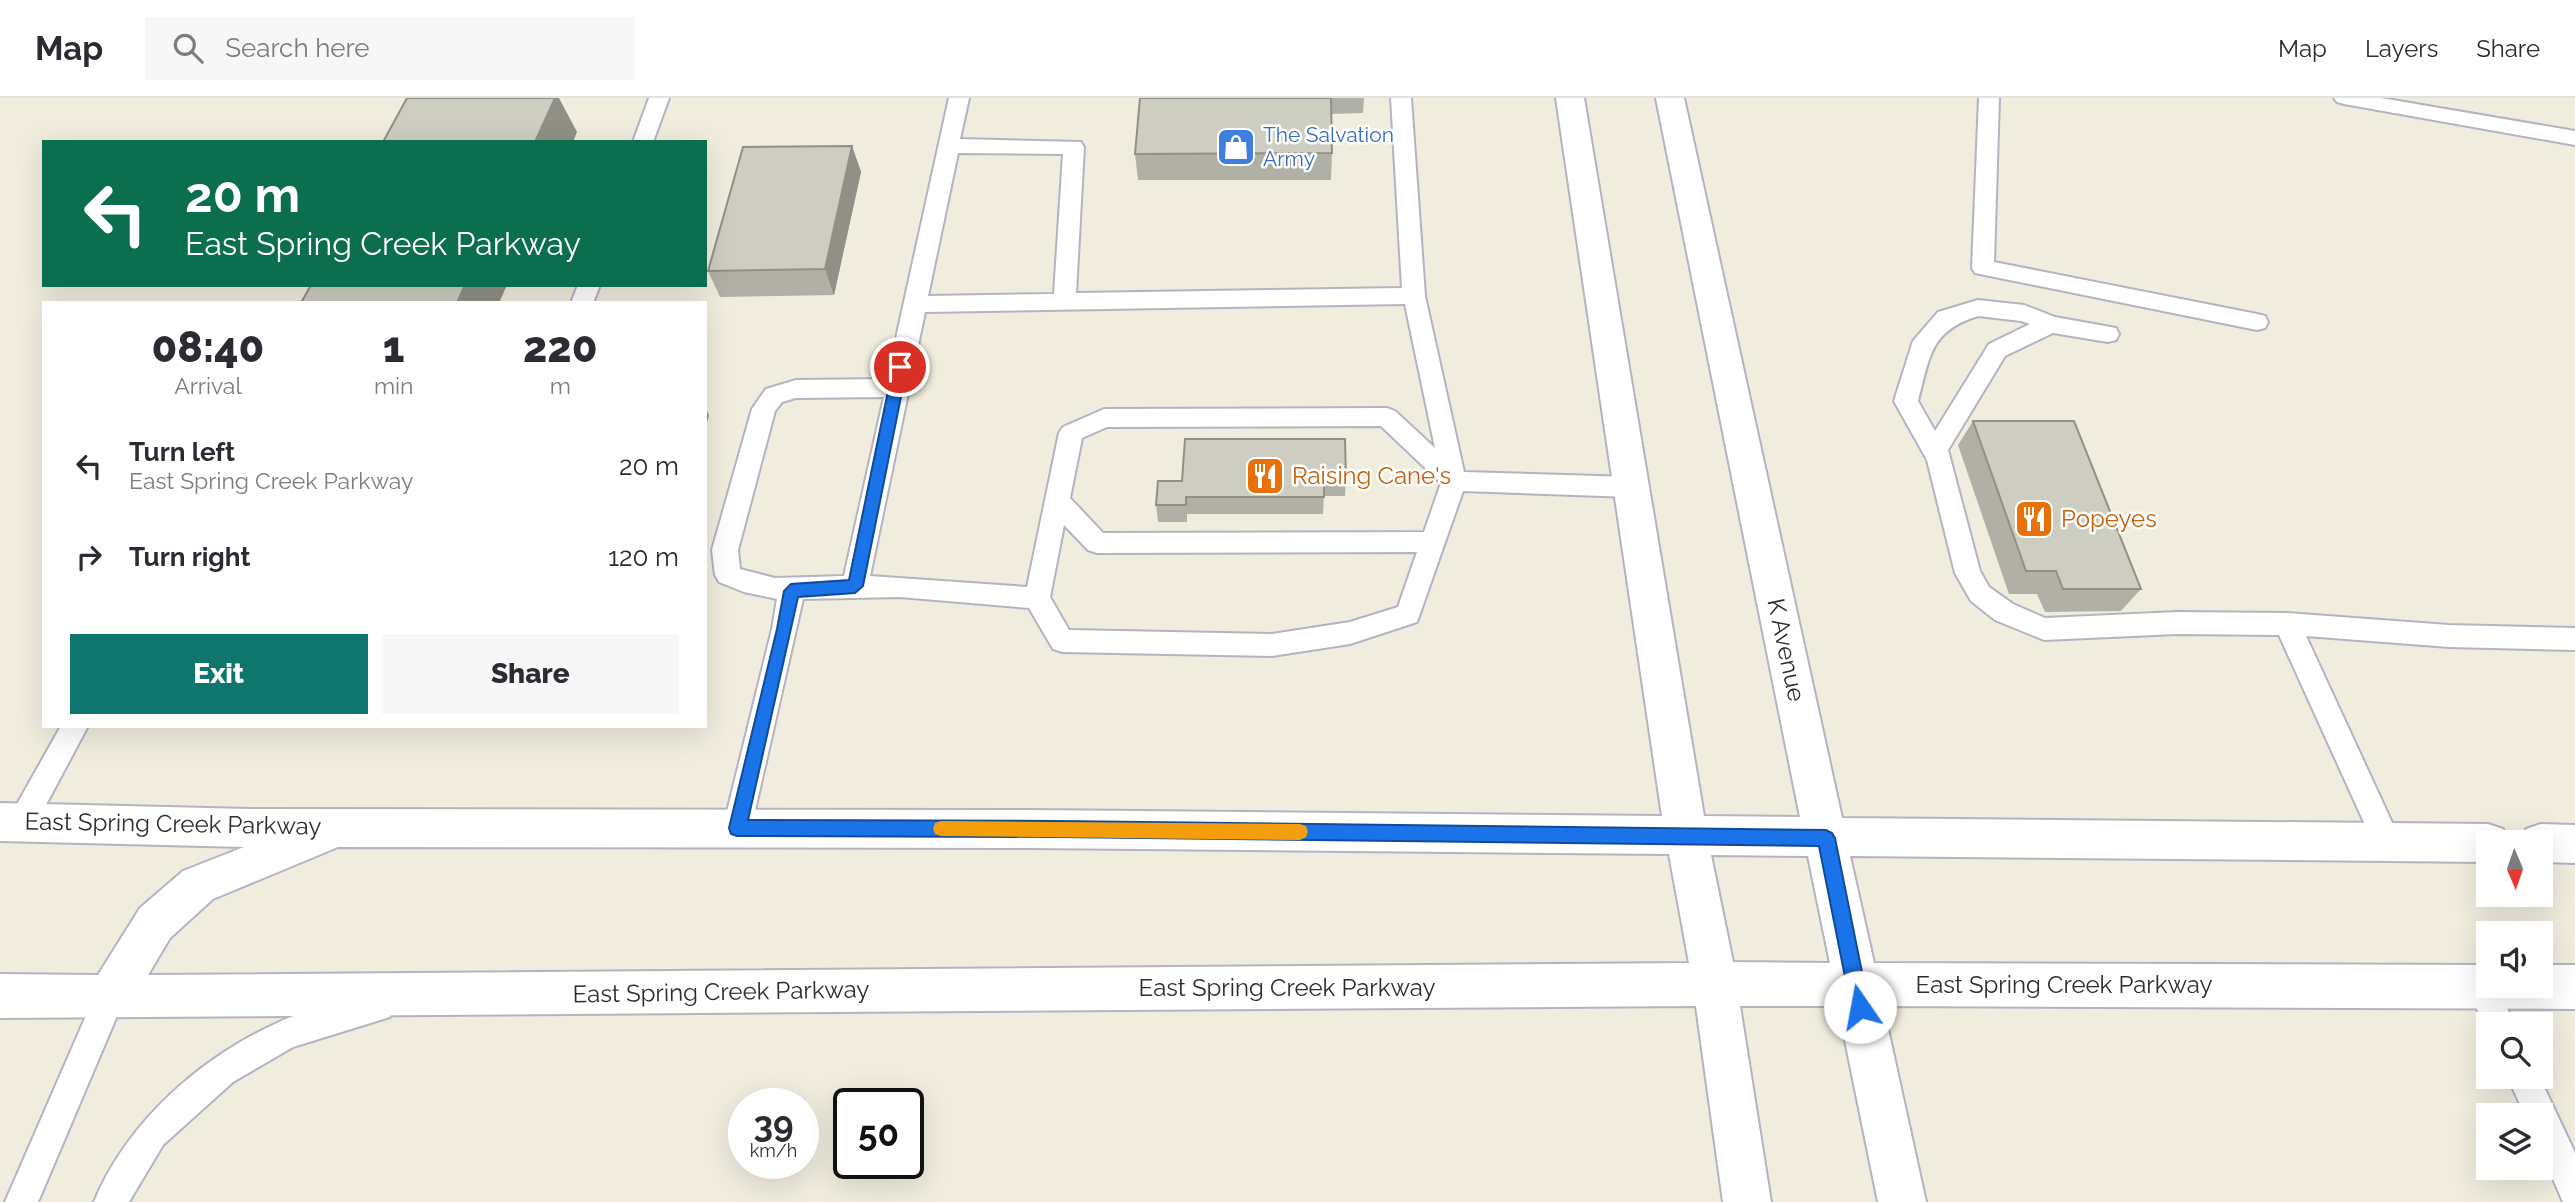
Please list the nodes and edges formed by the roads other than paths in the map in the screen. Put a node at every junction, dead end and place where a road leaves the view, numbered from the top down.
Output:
1 (659, 98) edge
2 (959, 98) edge
3 (1401, 98) edge
4 (1570, 98) edge
5 (1670, 98) edge
6 (1989, 98) edge
7 (2344, 98) edge
8 (2575, 138) edge
9 (644, 140) edge
10 (949, 146) junction
11 (1414, 296) junction
12 (1065, 301) junction
13 (914, 304) junction
14 (2257, 322) dead end
15 (2051, 324) junction
16 (2108, 334) dead end
17 (896, 388) junction
18 (1939, 460) junction
19 (1454, 481) junction
20 (1631, 487) junction
21 (1056, 500) junction
22 (1431, 542) junction
23 (855, 586) junction
24 (791, 591) junction
25 (1037, 598) junction
26 (2287, 624) junction
27 (2575, 639) edge
28 (74, 728) edge
29 (11, 822) edge
30 (344, 827) junction
31 (737, 828) junction
32 (1686, 836) junction
33 (1826, 838) junction
34 (2387, 842) junction
35 (2476, 843) edge
36 (2553, 844) edge
37 (2575, 844) edge
38 (1715, 984) junction
39 (1855, 984) junction
40 (2575, 987) edge
41 (414, 995) junction
42 (0, 996) edge
43 (110, 998) junction
44 (2491, 1006) edge
45 (2553, 1141) edge
46 (2575, 1190) edge
47 (21, 1202) edge
48 (110, 1202) edge
49 (1747, 1202) edge
50 (1902, 1202) edge

1 - 9 lane
2 - 10 lane
3 - 11 lane
4 - 20 main road
5 - 33 main road, K Avenue
6 - 14 lane
7 - 8 lane
10 - 12 lane
10 - 13 lane
11 - 12 lane
11 - 19 lane
12 - 13 lane
13 - 17 lane
15 - 16 lane
15 - 18 lane
15 - 18 lane
17 - 23 lane
17 - 24 lane
18 - 26 lane
19 - 20 lane
19 - 21 lane
19 - 22 lane
20 - 32 main road
21 - 22 lane
21 - 25 lane
22 - 25 lane
23 - 24 lane
23 - 25 lane
24 - 31 lane
26 - 27 lane
26 - 34 lane
28 - 29 lane
29 - 30 main road, East Spring Creek Parkway
30 - 31 main road, East Spring Creek Parkway
30 - 43 main road
31 - 32 main road, East Spring Creek Parkway
32 - 33 main road, East Spring Creek Parkway
32 - 38 main road
33 - 34 main road, East Spring Creek Parkway
33 - 39 main road, K Avenue
34 - 35 main road, East Spring Creek Parkway
36 - 37 main road
38 - 39 main road, East Spring Creek Parkway
38 - 41 main road, East Spring Creek Parkway
38 - 49 main road
39 - 44 main road, East Spring Creek Parkway
39 - 50 main road, K Avenue
40 - 44 main road, East Spring Creek Parkway
41 - 43 main road, East Spring Creek Parkway
41 - 48 lane
42 - 43 main road, East Spring Creek Parkway
43 - 47 lane
45 - 46 lane

